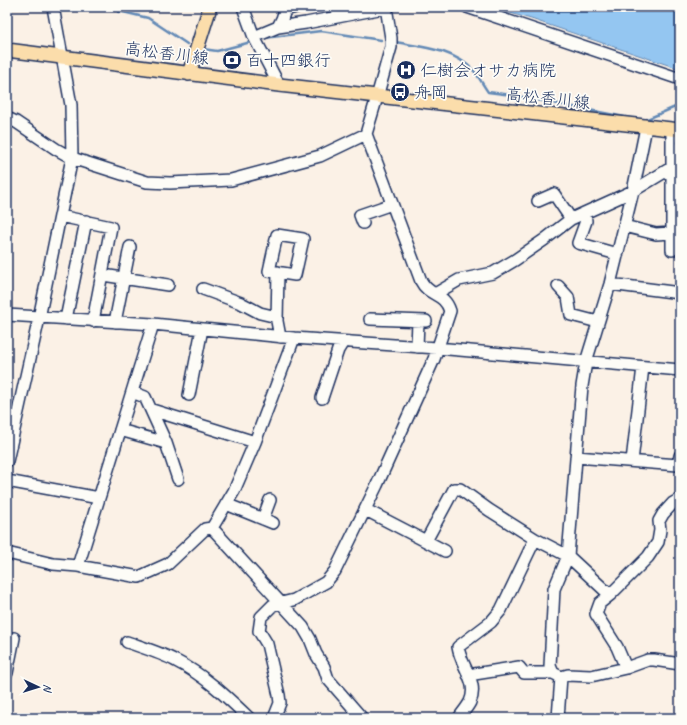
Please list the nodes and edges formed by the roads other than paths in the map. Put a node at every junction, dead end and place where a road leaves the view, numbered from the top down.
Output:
1 (53, 7) edge
2 (210, 7) edge
3 (244, 7) edge
4 (386, 7) edge
5 (389, 7) edge
6 (467, 7) edge
7 (288, 8) edge
8 (278, 27) junction
9 (254, 37) junction
10 (7, 50) edge
11 (62, 57) junction
12 (189, 74) junction
13 (680, 79) edge
14 (279, 85) junction
15 (378, 97) junction
16 (7, 118) edge
17 (646, 127) junction
18 (676, 129) edge
19 (366, 134) junction
20 (72, 158) junction
21 (671, 168) junction
22 (633, 191) junction
23 (538, 201) dead end
24 (676, 201) edge
25 (392, 204) junction
26 (585, 213) junction
27 (60, 216) junction
28 (571, 219) junction
29 (86, 221) junction
30 (363, 223) dead end
31 (624, 226) junction
32 (671, 233) junction
33 (130, 247) dead end
34 (672, 250) dead end
35 (617, 254) junction
36 (278, 272) dead end
37 (103, 275) junction
38 (124, 278) junction
39 (610, 284) junction
40 (168, 285) dead end
41 (558, 286) dead end
42 (203, 289) dead end
43 (679, 291) edge
44 (435, 294) junction
45 (7, 315) edge
46 (277, 317) junction
47 (39, 318) junction
48 (66, 319) junction
49 (370, 319) dead end
50 (93, 321) junction
51 (115, 322) junction
52 (598, 322) junction
53 (153, 324) junction
54 (202, 329) junction
55 (280, 337) junction
56 (294, 338) junction
57 (343, 342) junction
58 (417, 347) junction
59 (437, 348) junction
60 (586, 362) junction
61 (643, 367) junction
62 (680, 370) edge
63 (132, 392) junction
64 (189, 395) dead end
65 (322, 398) dead end
66 (152, 410) junction
67 (120, 430) junction
68 (255, 442) junction
69 (166, 443) junction
70 (576, 457) junction
71 (7, 461) edge
72 (632, 461) junction
73 (679, 462) edge
74 (178, 479) dead end
75 (7, 481) edge
76 (99, 498) junction
77 (680, 499) edge
78 (270, 500) dead end
79 (226, 504) junction
80 (366, 510) junction
81 (212, 528) junction
82 (535, 538) junction
83 (426, 542) junction
84 (445, 551) dead end
85 (7, 553) edge
86 (568, 556) junction
87 (78, 566) junction
88 (610, 595) junction
89 (282, 603) junction
90 (15, 638) edge
91 (127, 642) dead end
92 (680, 664) edge
93 (626, 668) junction
94 (7, 673) edge
95 (468, 675) junction
96 (557, 675) junction
97 (249, 718) edge
98 (274, 718) edge
99 (362, 718) edge
100 (459, 718) edge
101 (558, 718) edge

1 - 11 street
2 - 12 main road
3 - 9 street
4 - 5 street
4 - 8 street
4 - 15 street
6 - 13 street
7 - 8 street
8 - 9 street
9 - 14 street
10 - 11 main road, 高松香川線
11 - 12 main road, 高松香川線
11 - 20 street
12 - 14 main road, 高松香川線
14 - 15 main road, 高松香川線
15 - 17 main road, 高松香川線
15 - 19 street
16 - 20 street
17 - 18 main road, 高松香川線
17 - 22 street
18 - 21 street
19 - 20 street
19 - 25 street
20 - 27 street
21 - 22 street
21 - 24 street
22 - 26 street
22 - 31 street
23 - 28 street
24 - 32 street
25 - 30 street
25 - 44 street
26 - 28 street
26 - 35 street
27 - 29 street
27 - 47 street
28 - 44 street
29 - 37 street
29 - 48 street
31 - 32 street
31 - 35 street
32 - 34 street
33 - 38 street
35 - 39 street
36 - 46 street
37 - 38 street
37 - 50 street
38 - 40 street
38 - 51 street
39 - 43 street
39 - 52 street
41 - 52 street
42 - 46 street
44 - 59 street
45 - 47 street
46 - 55 street
47 - 48 street
47 - 71 street
48 - 50 street
49 - 58 street
50 - 51 street
51 - 53 street
52 - 60 street
53 - 54 street
53 - 63 street
54 - 55 street
54 - 64 street
55 - 56 street
56 - 57 street
56 - 68 street
57 - 58 street
57 - 65 street
58 - 59 street
59 - 60 street
59 - 80 street
60 - 61 street
60 - 70 street
61 - 62 street
61 - 72 street
63 - 66 street
63 - 67 street
66 - 68 street
66 - 69 street
67 - 69 street
67 - 76 street
68 - 79 street
69 - 74 street
70 - 72 street
70 - 86 street
72 - 73 street
75 - 76 street
76 - 87 street
77 - 88 street
78 - 79 street
79 - 81 street
80 - 83 street
80 - 89 street
81 - 87 street
81 - 89 street
82 - 83 street
82 - 86 street
82 - 95 street
83 - 84 street
85 - 87 street
86 - 88 street
86 - 96 street
88 - 93 street
89 - 98 street
89 - 99 street
90 - 94 street
91 - 97 street
92 - 93 street
93 - 96 street
95 - 96 street
95 - 100 street
96 - 101 street

